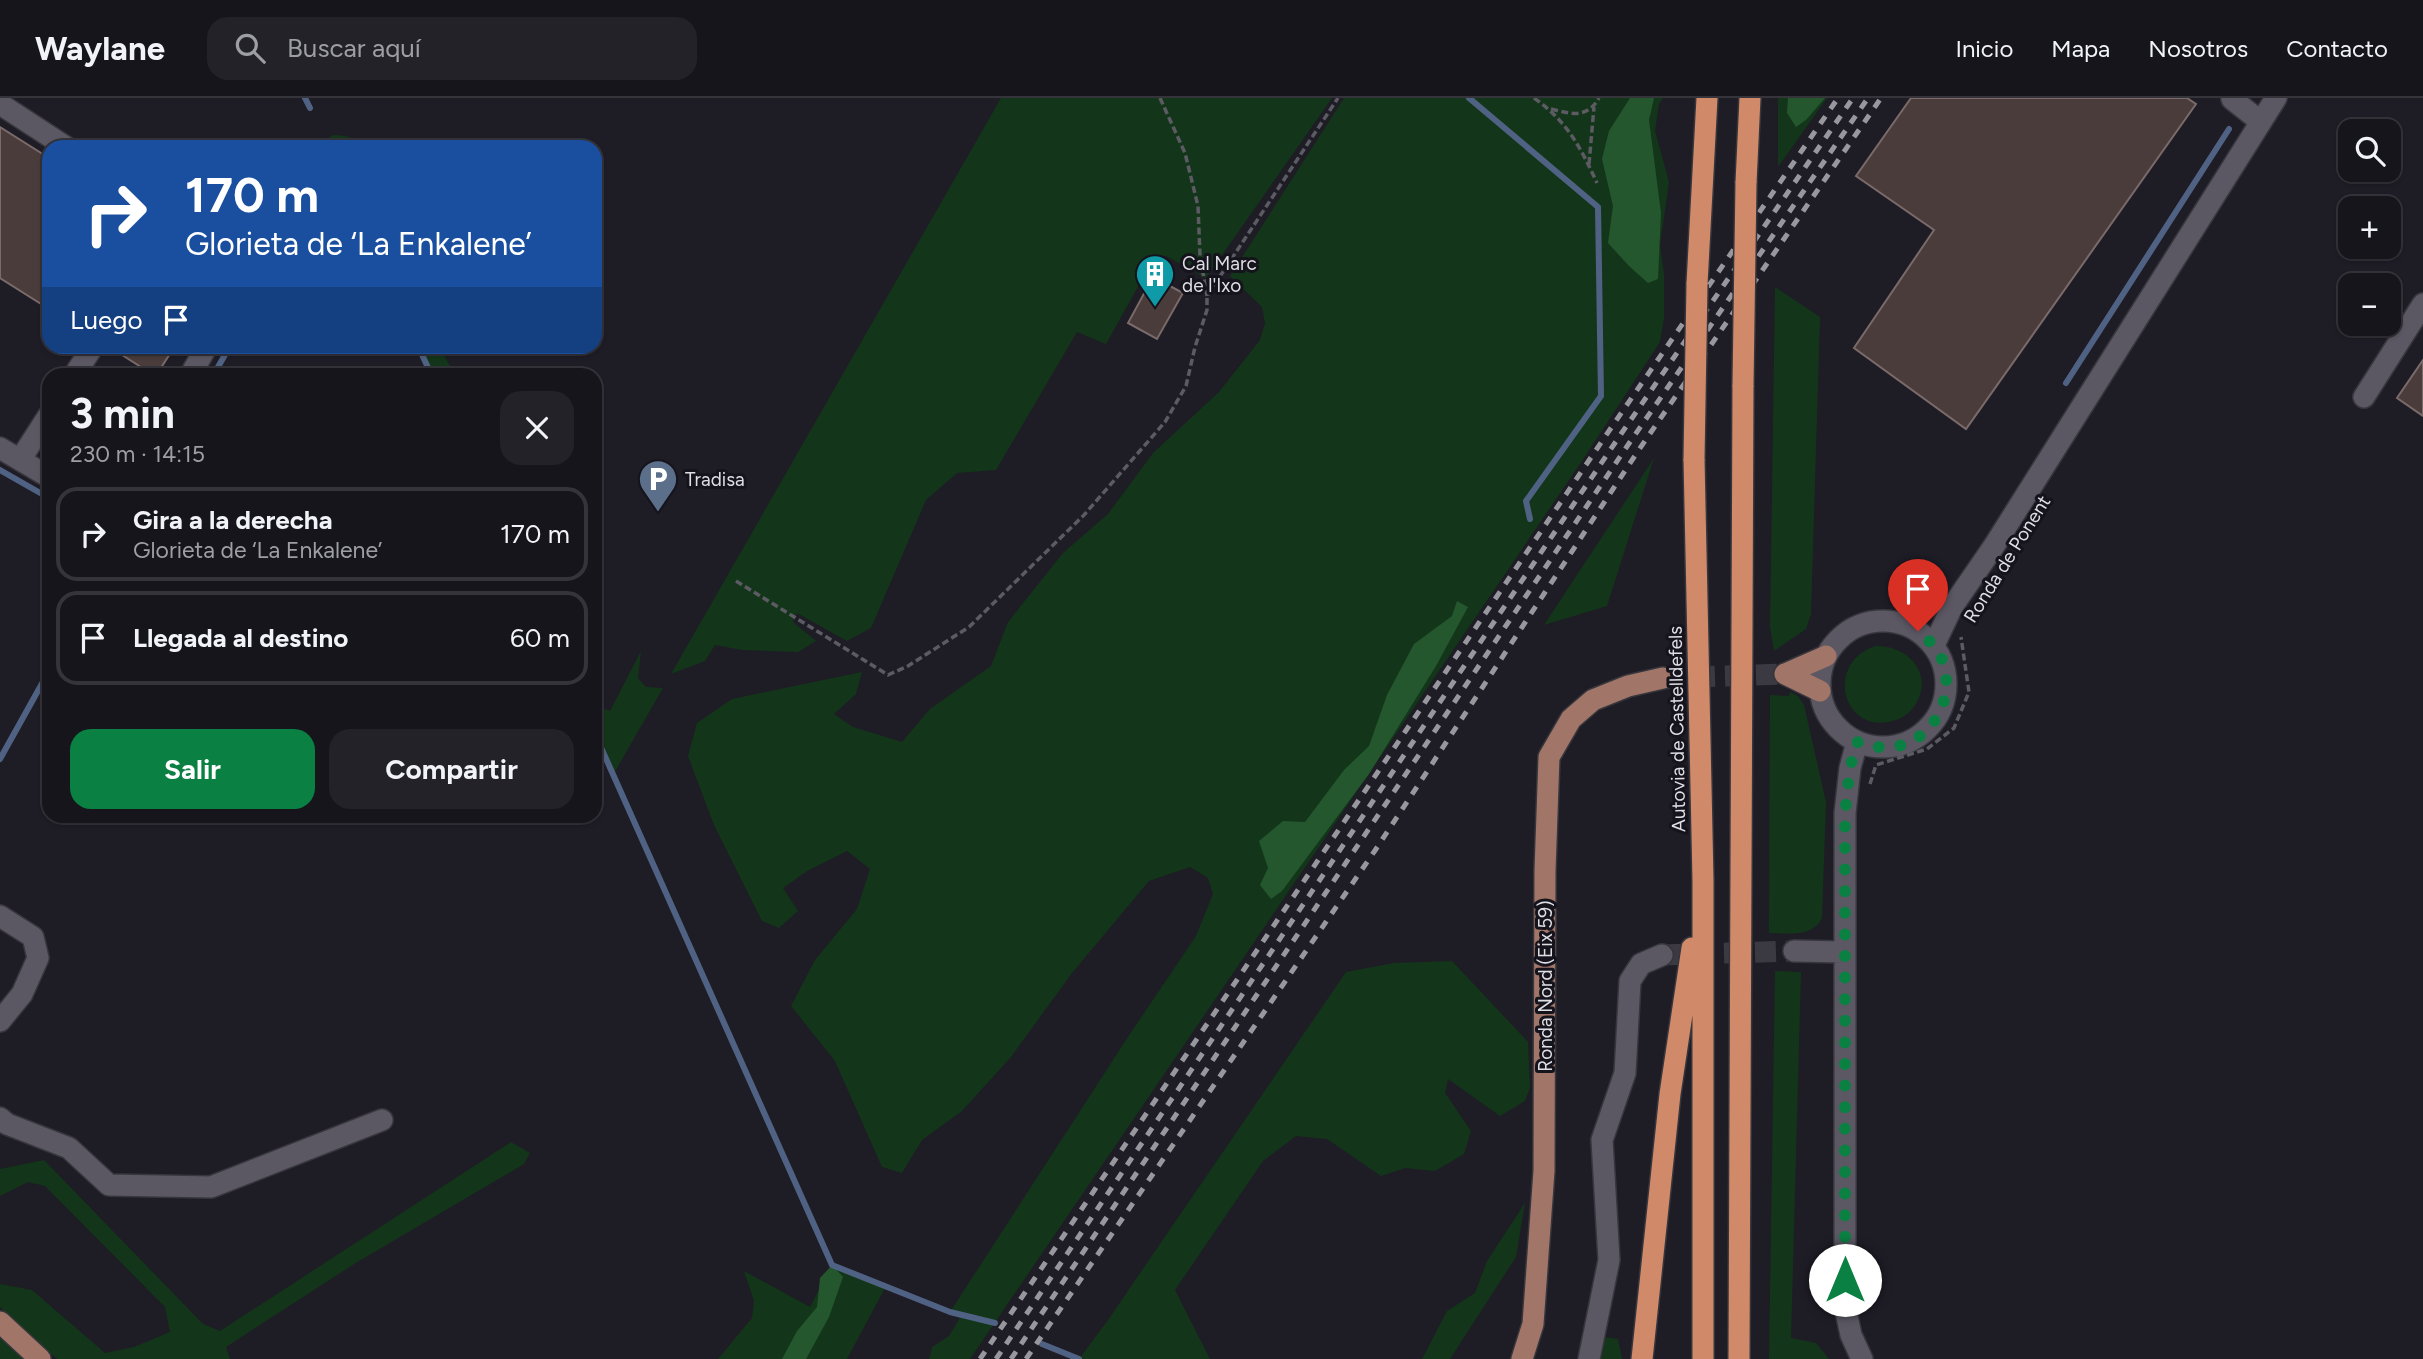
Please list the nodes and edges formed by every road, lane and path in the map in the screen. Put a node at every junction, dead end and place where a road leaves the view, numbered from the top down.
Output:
1 (1160, 98) edge
2 (1338, 98) edge
3 (1535, 98) edge
4 (1599, 98) edge
5 (1707, 98) edge
6 (1751, 98) edge
7 (2276, 98) edge
8 (2232, 99) edge
9 (0, 104) edge
10 (1594, 107) junction
11 (1549, 108) junction
12 (2261, 122) junction
13 (55, 140) edge
14 (1589, 164) junction
15 (1597, 183) dead end
16 (1207, 296) junction
17 (2423, 304) edge
18 (2364, 397) dead end
19 (42, 426) edge
20 (0, 449) edge
21 (20, 460) junction
22 (42, 473) edge
23 (736, 581) dead end
24 (1952, 607) junction
25 (1912, 629) junction
26 (1960, 632) dead end
27 (1934, 645) junction
28 (1826, 656) junction
29 (1663, 678) tunnel mouth
30 (1820, 691) junction
31 (1857, 742) junction
32 (1870, 788) dead end
33 (1703, 880) junction
34 (0, 916) edge
35 (1794, 951) tunnel mouth
36 (1844, 952) junction
37 (1662, 955) tunnel mouth
38 (0, 1021) edge
39 (0, 1118) edge
40 (382, 1120) dead end
41 (0, 1322) edge
42 (40, 1359) edge
43 (1522, 1359) edge
44 (1589, 1359) edge
45 (1642, 1359) edge
46 (1703, 1359) edge
47 (1739, 1359) edge
48 (1862, 1359) edge

1 - 16 path
2 - 16 path
3 - 11 path
4 - 10 path
5 - 33 highway, Autovia de Castelldefels, bridge
6 - 47 highway, bridge
7 - 12 street, Ronda de Ponent
8 - 12 street
9 - 13 street
10 - 11 path
10 - 14 path
11 - 14 path
12 - 24 street, Ronda de Ponent
14 - 15 path
16 - 23 path
17 - 18 street
19 - 21 street
20 - 21 street
21 - 22 street
24 - 25 street, Ronda de Ponent
24 - 27 street, Ronda de Ponent
25 - 27 street
25 - 28 street
26 - 32 path, Ronda de Ponent
27 - 31 street
28 - 30 street
28 - 30 main road
29 - 43 main road, Ronda Nord (Eix 59)
30 - 31 street
31 - 36 street
33 - 45 highway
33 - 46 highway, Autovia de Castelldefels
34 - 38 street
35 - 36 street
36 - 48 street
37 - 44 street
39 - 40 street
41 - 42 main road

